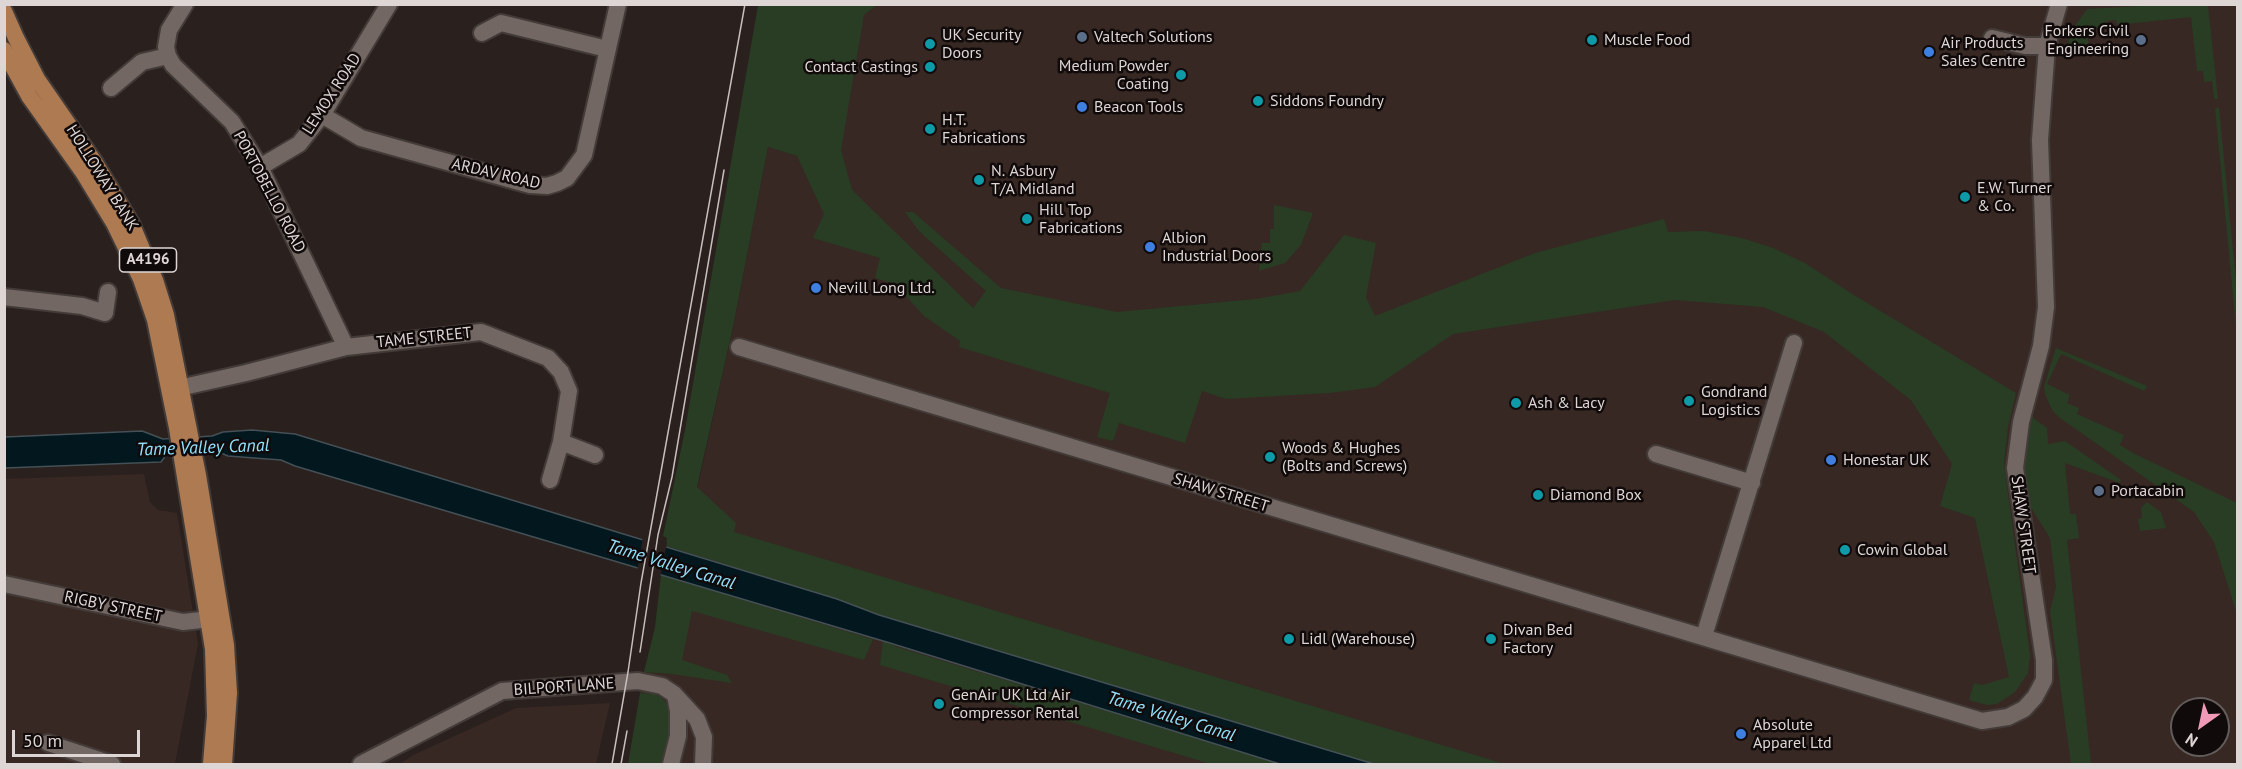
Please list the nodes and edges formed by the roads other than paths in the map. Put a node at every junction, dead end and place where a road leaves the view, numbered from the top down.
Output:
1 (185, 4) edge
2 (389, 4) edge
3 (618, 4) edge
4 (2059, 4) edge
5 (4, 10) edge
6 (482, 33) dead end
7 (1992, 38) dead end
8 (2047, 46) junction
9 (607, 49) junction
10 (4, 50) edge
11 (168, 56) junction
12 (111, 88) dead end
13 (322, 115) junction
14 (260, 167) junction
15 (108, 292) dead end
16 (4, 297) edge
17 (556, 342) dead end
18 (1794, 343) dead end
19 (346, 347) junction
20 (739, 347) dead end
21 (548, 357) junction
22 (176, 389) junction
23 (561, 442) junction
24 (1656, 454) dead end
25 (595, 455) dead end
26 (550, 480) dead end
27 (1752, 483) junction
28 (4, 584) edge
29 (214, 619) junction
30 (1704, 636) junction
31 (674, 694) junction
32 (48, 743) dead end
33 (112, 765) edge
34 (211, 765) edge
35 (224, 765) edge
36 (361, 765) edge
37 (671, 765) edge
38 (703, 765) edge

1 - 11 street
2 - 13 street, LEMOX ROAD
3 - 9 street, ARDAV ROAD
4 - 8 street, SHAW STREET
5 - 22 main road, HOLLOWAY BANK / A4196
6 - 9 street
7 - 8 street
8 - 30 street, SHAW STREET
9 - 13 street, ARDAV ROAD
10 - 22 main road, HOLLOWAY BANK / A4196
11 - 12 street
11 - 14 street, PORTOBELLO ROAD
13 - 14 street, LEMOX ROAD
14 - 19 street, PORTOBELLO ROAD
15 - 16 street
17 - 21 street
18 - 27 street
19 - 21 street, TAME STREET
19 - 22 street, TAME STREET
20 - 30 street, SHAW STREET
21 - 23 street
22 - 29 main road, HOLLOWAY BANK / A4196
23 - 25 street
23 - 26 street
24 - 27 street
27 - 30 street
28 - 29 street, RIGBY STREET
29 - 34 main road, A4196
29 - 35 main road, A4196
31 - 36 street, BILPORT LANE
31 - 37 street
31 - 38 street, BILPORT LANE
32 - 33 street

